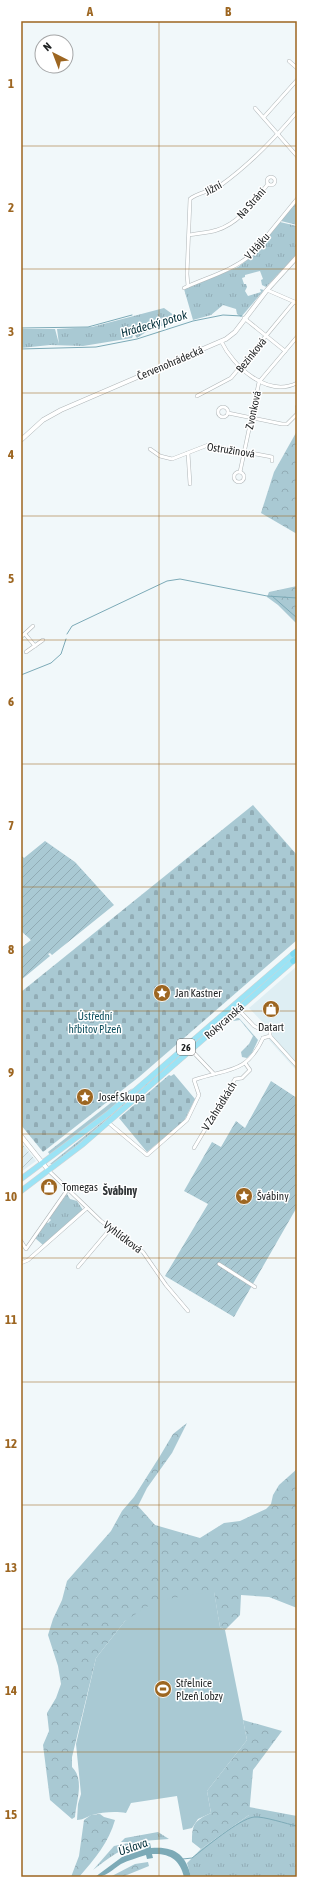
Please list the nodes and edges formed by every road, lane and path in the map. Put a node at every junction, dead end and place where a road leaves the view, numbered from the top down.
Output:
1 (289, 61) dead end
2 (297, 68) edge
3 (297, 80) edge
4 (255, 108) dead end
5 (297, 112) edge
6 (264, 117) junction
7 (279, 134) junction
8 (297, 156) edge
9 (268, 184) dead end
10 (297, 199) edge
11 (189, 234) junction
12 (297, 257) edge
13 (188, 286) junction
14 (184, 288) dead end
15 (267, 290) junction
16 (296, 302) edge
17 (244, 318) junction
18 (267, 336) junction
19 (297, 337) edge
20 (221, 341) junction
21 (285, 351) junction
22 (241, 367) junction
23 (259, 382) junction
24 (297, 382) edge
25 (197, 396) dead end
26 (297, 407) edge
27 (297, 412) edge
28 (228, 413) dead end
29 (251, 418) junction
30 (21, 440) edge
31 (150, 449) dead end
32 (244, 452) junction
33 (188, 453) junction
34 (272, 461) dead end
35 (240, 472) dead end
36 (190, 484) dead end
37 (32, 626) dead end
38 (25, 634) junction
39 (21, 637) edge
40 (42, 640) dead end
41 (35, 646) junction
42 (26, 652) dead end
43 (295, 956) edge
44 (233, 1005) junction
45 (238, 1009) junction
46 (262, 1030) junction
47 (270, 1036) junction
48 (263, 1038) junction
49 (187, 1054) junction
50 (245, 1063) junction
51 (297, 1066) edge
52 (214, 1074) junction
53 (110, 1124) dead end
54 (21, 1136) edge
55 (194, 1148) dead end
56 (43, 1163) junction
57 (49, 1171) junction
58 (21, 1179) edge
59 (68, 1189) junction
60 (21, 1191) edge
61 (86, 1208) junction
62 (111, 1228) junction
63 (21, 1241) edge
64 (21, 1263) edge
65 (219, 1264) dead end
66 (78, 1267) dead end
67 (254, 1287) dead end
68 (188, 1311) dead end

1 - 2 street
3 - 6 street
4 - 6 street
5 - 7 street, Jižní
6 - 7 street
7 - 8 street
7 - 11 street, Jižní
9 - 11 street, Na Stráni
10 - 13 street, V Hájku
11 - 13 street, Jižní
12 - 15 street, Červenohrádecká
13 - 14 street, V Hájku
15 - 16 street
15 - 17 street, Červenohrádecká
16 - 18 street, Bezinková
17 - 18 street
17 - 20 street, Červenohrádecká
18 - 21 street
18 - 22 street, Bezinková
19 - 21 street, Zvonková
20 - 22 street
20 - 30 street, Červenohrádecká
21 - 23 street, Zvonková
22 - 23 street
22 - 25 street, Bezinková
23 - 24 street
23 - 29 street, Zvonková
26 - 27 street
27 - 29 street
28 - 29 street
29 - 32 street, Zvonková
31 - 33 street, Ostružinová
32 - 33 street, Ostružinová
32 - 34 street, Ostružinová
32 - 35 street, Zvonková
33 - 36 street
37 - 38 street
38 - 39 street
38 - 41 street
40 - 41 street
41 - 42 street
43 - 44 main road, Rokycanská / 26
43 - 45 main road, Rokycanská / 26
44 - 45 street
44 - 56 main road, Rokycanská / 26
45 - 46 street
45 - 49 main road, Rokycanská / 26
46 - 47 street
46 - 48 street
47 - 48 street
47 - 51 street
48 - 50 street
49 - 52 street
49 - 57 main road, Rokycanská / 26
50 - 52 street
50 - 55 street, V Zahrádkách
52 - 53 street
54 - 56 street
56 - 57 street
56 - 58 main road, Rokycanská / 26
57 - 59 street, Vyhlídková
57 - 60 main road, Rokycanská / 26
59 - 61 street, Vyhlídková
59 - 63 street
61 - 62 street, Vyhlídková
61 - 64 street
62 - 66 street
62 - 68 street, Vyhlídková
65 - 67 street

